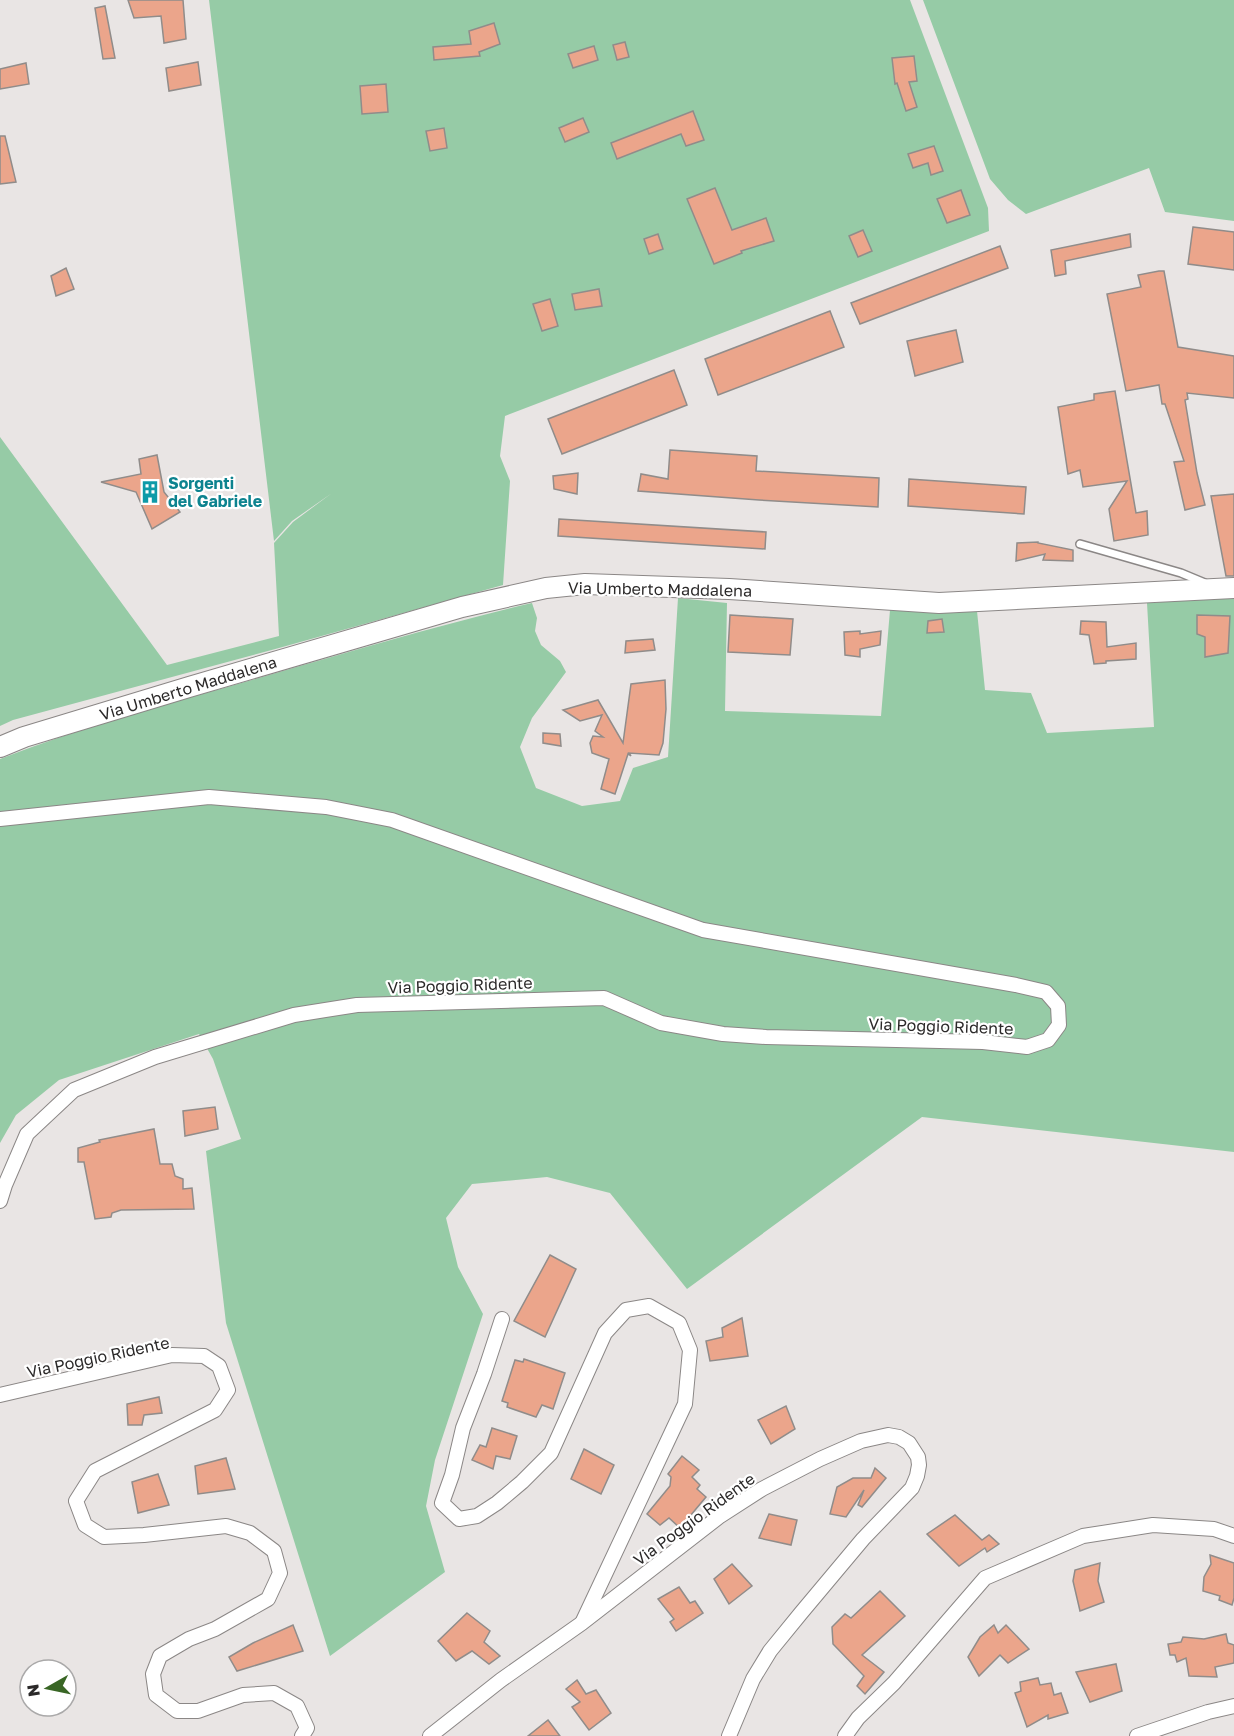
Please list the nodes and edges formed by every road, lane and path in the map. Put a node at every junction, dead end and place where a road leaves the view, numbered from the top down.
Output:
1 (1080, 544) dead end
2 (1226, 588) edge
3 (0, 747) edge
4 (0, 819) edge
5 (0, 1201) edge
6 (502, 1319) dead end
7 (0, 1395) edge
8 (1234, 1536) edge
9 (582, 1623) junction
10 (1234, 1706) edge
11 (302, 1736) edge
12 (429, 1736) edge
13 (729, 1736) edge
14 (845, 1736) edge
15 (1137, 1736) edge

1 - 2 lane
2 - 3 street, Via Umberto Maddalena
4 - 5 street, Via Poggio Ridente
6 - 9 street
7 - 11 street, Via Poggio Ridente
8 - 14 street
9 - 12 street, Via Poggio Ridente
9 - 13 street, Via Poggio Ridente
10 - 15 street

